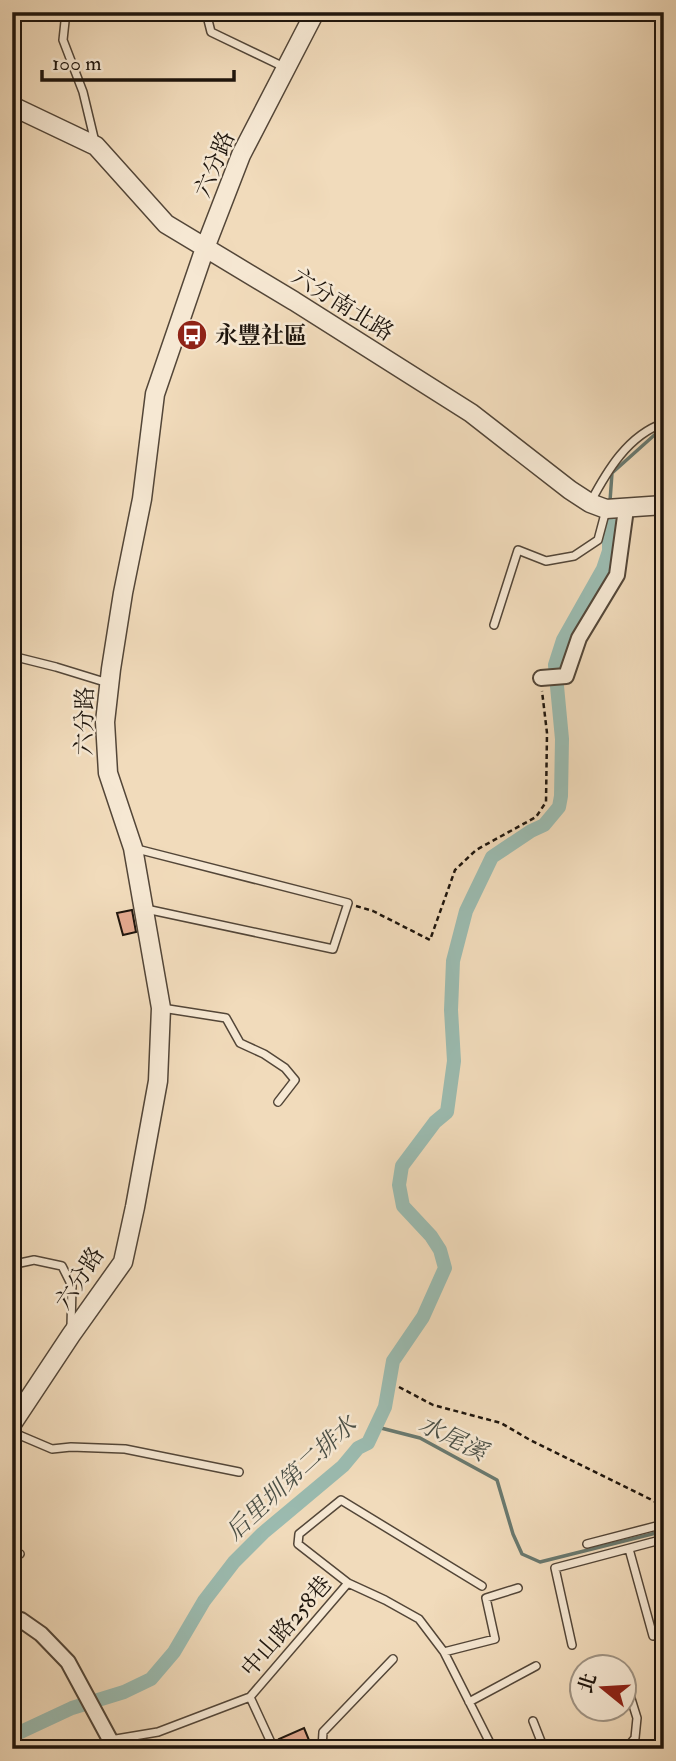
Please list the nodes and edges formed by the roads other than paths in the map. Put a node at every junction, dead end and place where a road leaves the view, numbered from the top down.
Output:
1 (66, 12) edge
2 (206, 12) edge
3 (315, 12) edge
4 (286, 68) junction
5 (12, 106) edge
6 (96, 146) junction
7 (205, 248) junction
8 (664, 423) edge
9 (664, 505) edge
10 (598, 506) junction
11 (626, 509) junction
12 (494, 625) dead end
13 (12, 656) edge
14 (541, 678) road end
15 (109, 683) junction
16 (133, 848) junction
17 (144, 909) junction
18 (161, 1007) junction
19 (278, 1102) dead end
20 (12, 1260) edge
21 (71, 1335) junction
22 (12, 1423) edge
23 (12, 1432) edge
24 (239, 1472) dead end
25 (664, 1524) edge
26 (664, 1539) edge
27 (587, 1544) dead end
28 (629, 1549) junction
29 (348, 1583) junction
30 (482, 1586) dead end
31 (518, 1588) dead end
32 (12, 1618) edge
33 (653, 1636) dead end
34 (572, 1645) dead end
35 (444, 1653) junction
36 (393, 1659) dead end
37 (536, 1666) dead end
38 (250, 1697) junction
39 (470, 1702) junction
40 (533, 1721) dead end
41 (637, 1722) edge
42 (112, 1744) edge
43 (274, 1749) edge
44 (322, 1749) edge
45 (493, 1749) edge
46 (544, 1749) edge
47 (626, 1749) edge

1 - 6 lane
2 - 4 lane
3 - 4 street, 六分路
4 - 7 street, 六分路
5 - 6 street, 六分南北路
6 - 7 street, 六分南北路
7 - 10 street, 六分南北路
7 - 15 street, 六分路
8 - 10 lane
9 - 11 street
10 - 11 street
10 - 12 lane
11 - 14 street
13 - 15 lane
15 - 16 street, 六分路
16 - 17 street, 六分路
16 - 17 lane
17 - 18 street, 六分路
18 - 19 lane
18 - 21 street, 六分路
20 - 21 lane
21 - 22 street, 六分路
23 - 24 lane
25 - 27 lane
26 - 28 lane
28 - 33 lane
28 - 34 lane
29 - 30 lane
29 - 35 lane, 中山路258巷
29 - 38 lane, 中山路258巷
31 - 35 lane
32 - 42 street
35 - 39 lane, 中山路258巷
36 - 44 lane
37 - 39 lane
38 - 42 lane
38 - 43 lane, 中山路258巷
39 - 45 lane, 中山路258巷
40 - 46 lane
41 - 47 lane

